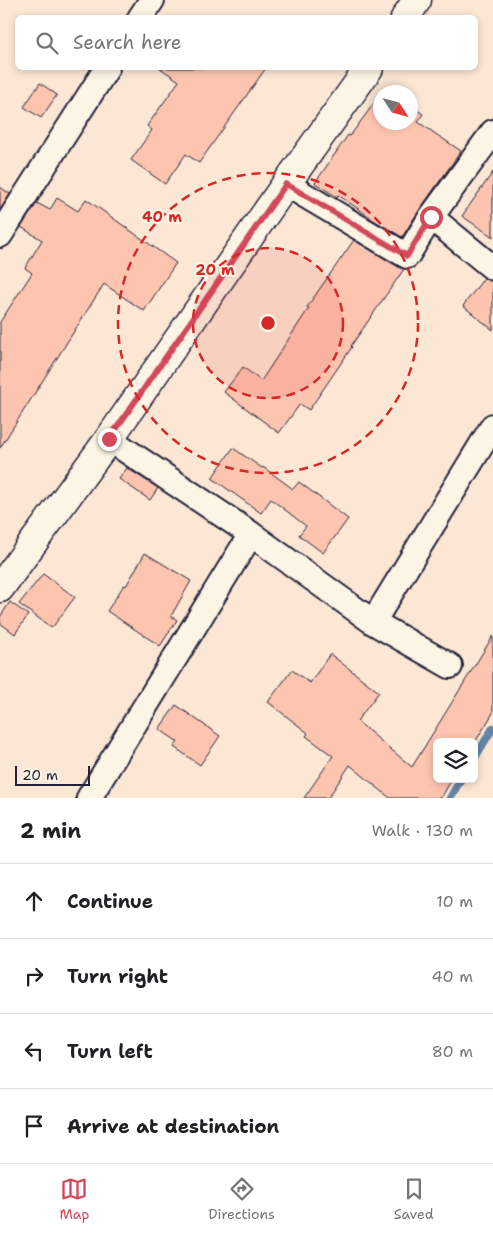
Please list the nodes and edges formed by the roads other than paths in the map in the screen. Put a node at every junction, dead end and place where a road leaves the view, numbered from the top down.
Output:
1 (152, 0) edge
2 (418, 0) edge
3 (142, 15) edge
4 (407, 15) edge
5 (106, 70) edge
6 (368, 70) edge
7 (493, 132) edge
8 (286, 184) junction
9 (431, 217) junction
10 (0, 235) edge
11 (493, 268) edge
12 (493, 426) edge
13 (109, 439) junction
14 (251, 534) junction
15 (0, 588) edge
16 (373, 622) junction
17 (450, 666) dead end
18 (89, 798) edge

1 - 3 street
2 - 4 main road
5 - 10 street
6 - 8 main road
7 - 9 street
8 - 9 street
8 - 13 main road
9 - 11 street
12 - 16 street
13 - 14 street
13 - 15 main road
14 - 16 street
14 - 18 street
16 - 17 street

